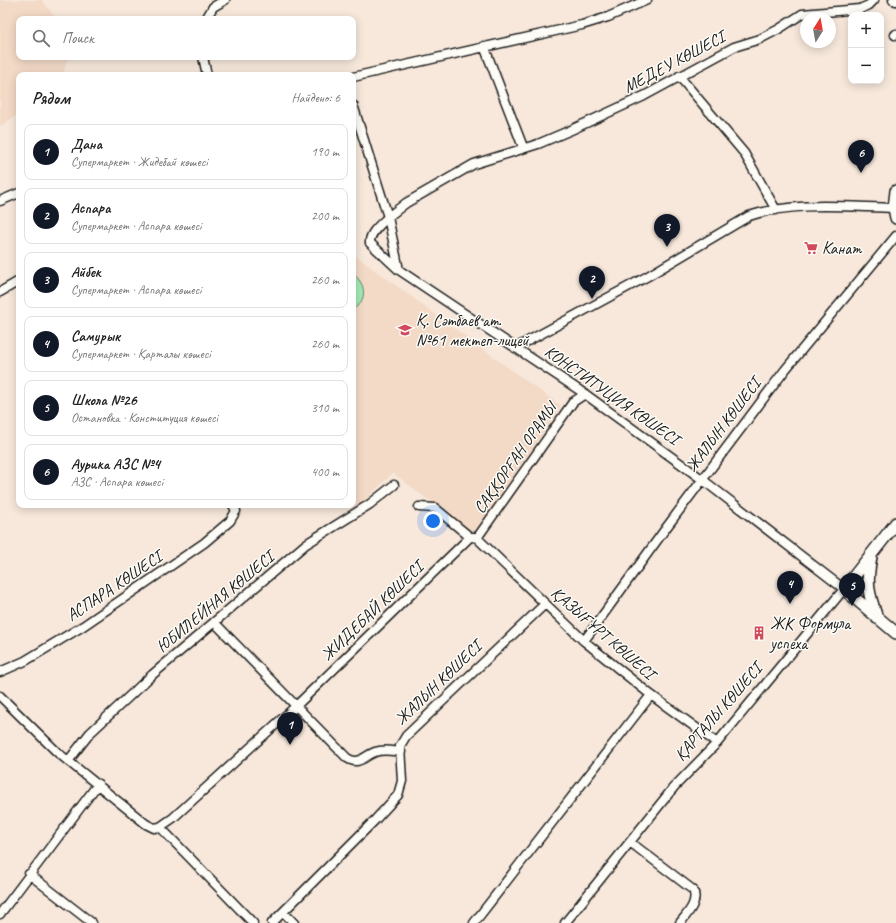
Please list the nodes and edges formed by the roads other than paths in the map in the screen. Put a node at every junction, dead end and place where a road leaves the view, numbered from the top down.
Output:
1 (225, 0) edge
2 (647, 0) edge
3 (874, 0) edge
4 (893, 0) edge
5 (896, 2) edge
6 (208, 16) edge
7 (484, 46) junction
8 (204, 60) edge
9 (206, 72) edge
10 (356, 76) edge
11 (679, 76) junction
12 (356, 115) edge
13 (523, 147) junction
14 (896, 190) edge
15 (16, 194) edge
16 (0, 201) edge
17 (776, 210) junction
18 (895, 213) edge
19 (388, 217) junction
20 (896, 236) edge
21 (400, 270) junction
22 (16, 283) edge
23 (0, 292) edge
24 (515, 348) junction
25 (585, 394) junction
26 (703, 480) junction
27 (394, 485) dead end
28 (234, 508) edge
29 (419, 508) dead end
30 (896, 523) edge
31 (473, 537) junction
32 (872, 553) junction
33 (844, 589) junction
34 (546, 604) junction
35 (877, 618) junction
36 (214, 622) junction
37 (896, 633) edge
38 (584, 641) junction
39 (3, 671) edge
40 (0, 680) edge
41 (651, 695) junction
42 (0, 696) edge
43 (295, 707) junction
44 (717, 743) junction
45 (401, 752) junction
46 (69, 760) junction
47 (98, 784) junction
48 (160, 827) junction
49 (630, 842) junction
50 (29, 874) junction
51 (283, 912) junction
52 (0, 914) edge
53 (92, 923) edge
54 (253, 923) edge
55 (272, 923) edge
56 (294, 923) edge
57 (474, 923) edge
58 (565, 923) edge
59 (680, 923) edge

1 - 6 street
2 - 7 street
3 - 11 street, МЕДЕУ КӨШЕСІ
4 - 5 street
7 - 10 street
7 - 13 street
8 - 9 street
11 - 13 street, МЕДЕУ КӨШЕСІ
11 - 17 street
12 - 19 street
13 - 19 street, МЕДЕУ КӨШЕСІ
14 - 18 main road
15 - 16 street
17 - 18 street
17 - 24 street
19 - 21 street
19 - 21 street, МЕДЕУ КӨШЕСІ
20 - 26 street, ЖАЛЫН КӨШЕСІ
21 - 24 street, КОНСТИТУЦИЯ КӨШЕСІ
22 - 23 street
24 - 25 street, КОНСТИТУЦИЯ КӨШЕСІ
25 - 26 street, КОНСТИТУЦИЯ КӨШЕСІ
25 - 31 street, САҚҚОРҒАН ОРАМЫ
26 - 33 street, КОНСТИТУЦИЯ КӨШЕСІ
26 - 38 street, ЖАЛЫН КӨШЕСІ
27 - 36 street, ЮБИЛЕЙНАЯ КӨШЕСІ
28 - 39 street, АСПАРА КӨШЕСІ
29 - 31 street, ҚАЗЫҒҰРТ КӨШЕСІ
30 - 32 main road, ҚАРТАЛЫ КӨШЕСІ
31 - 34 street, ҚАЗЫҒҰРТ КӨШЕСІ
31 - 43 street, ЖИДЕБАЙ КӨШЕСІ
32 - 33 main road, ҚАРТАЛЫ КӨШЕСІ
32 - 35 main road
33 - 35 main road, КОНСТИТУЦИЯ КӨШЕСІ
33 - 44 street, ҚАРТАЛЫ КӨШЕСІ
34 - 38 street, ҚАЗЫҒҰРТ КӨШЕСІ
34 - 45 street, ЖАЛЫН КӨШЕСІ
35 - 37 main road, КОНСТИТУЦИЯ КӨШЕСІ
36 - 43 street
36 - 46 street, ЮБИЛЕЙНАЯ КӨШЕСІ
38 - 41 street, ҚАЗЫҒҰРТ КӨШЕСІ
39 - 40 street
41 - 44 street, ҚАЗЫҒҰРТ КӨШЕСІ
41 - 57 street
42 - 46 street
43 - 45 street
43 - 48 street, ЖИДЕБАЙ КӨШЕСІ
44 - 49 street, ҚАРТАЛЫ КӨШЕСІ
45 - 51 street, ЖАЛЫН КӨШЕСІ
46 - 47 street
47 - 48 street
47 - 50 street
48 - 54 street
49 - 58 street, ҚАРТАЛЫ КӨШЕСІ
49 - 59 street
50 - 52 street
50 - 53 street
51 - 55 street, ЖАЛЫН КӨШЕСІ
51 - 56 street

